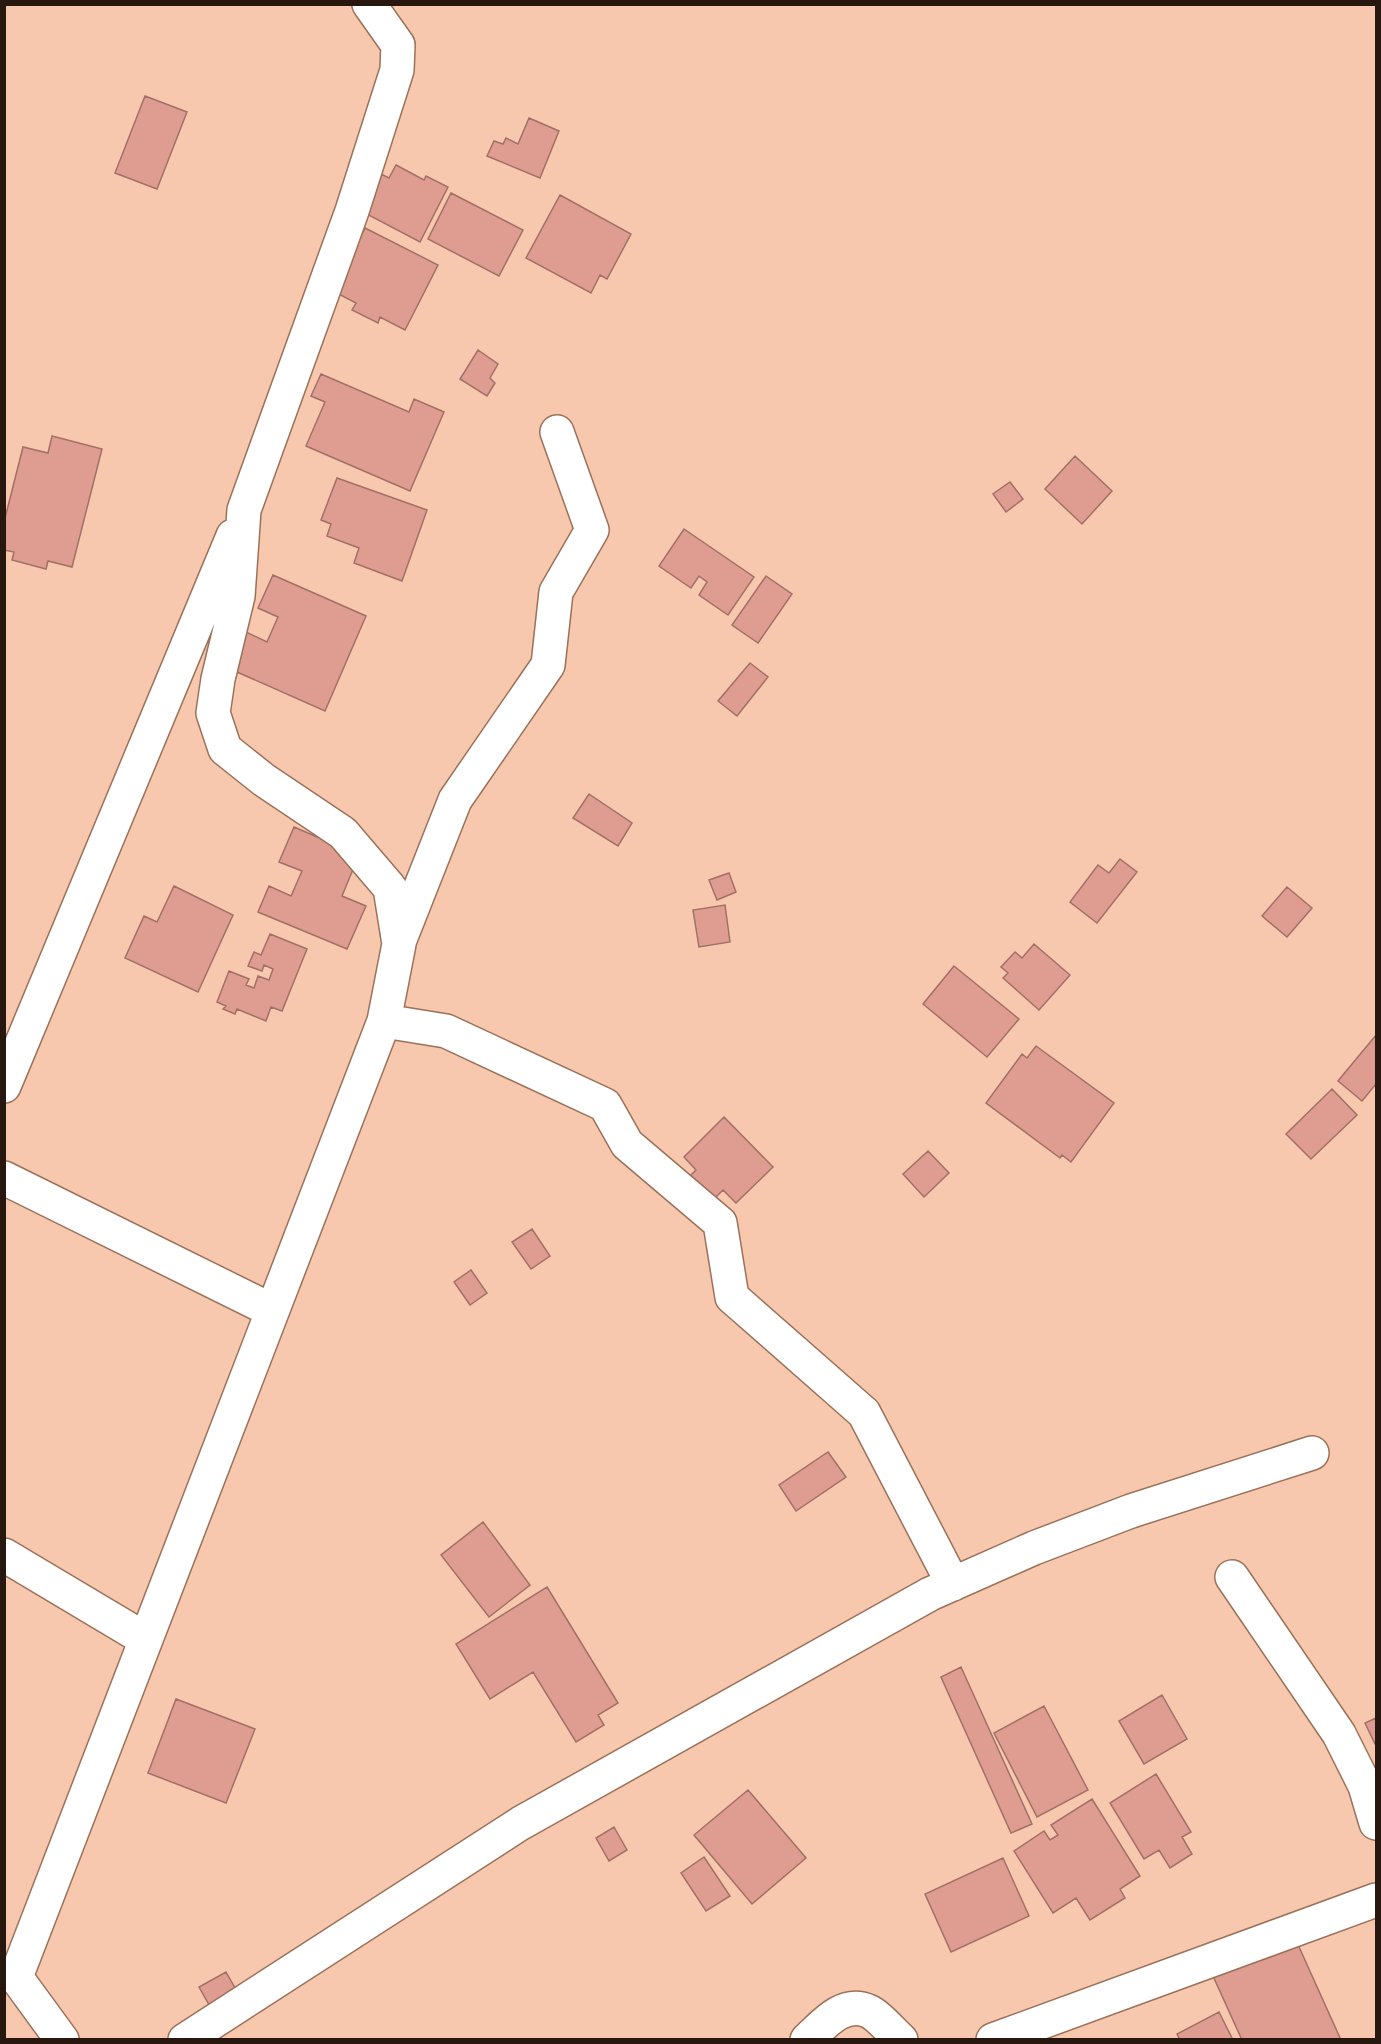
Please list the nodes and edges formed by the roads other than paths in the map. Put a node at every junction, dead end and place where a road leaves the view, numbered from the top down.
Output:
1 (371, 5) edge
2 (557, 432) dead end
3 (244, 510) junction
4 (399, 944) junction
5 (384, 1021) junction
6 (4, 1086) edge
7 (4, 1178) edge
8 (271, 1310) junction
9 (1312, 1453) dead end
10 (4, 1555) edge
11 (1232, 1577) dead end
12 (953, 1584) junction
13 (145, 1639) junction
14 (1377, 1823) edge
15 (1377, 1900) edge
16 (10, 1968) edge
17 (62, 2040) edge
18 (185, 2040) edge
19 (807, 2040) edge
20 (901, 2040) edge
21 (993, 2040) edge

1 - 3 street
2 - 4 street
3 - 4 street
3 - 6 street
4 - 5 street
5 - 8 street
5 - 12 street
7 - 8 street
8 - 13 street
9 - 12 street
10 - 13 street
11 - 14 street
12 - 18 street
13 - 16 street
15 - 21 street
16 - 17 street
19 - 20 street

